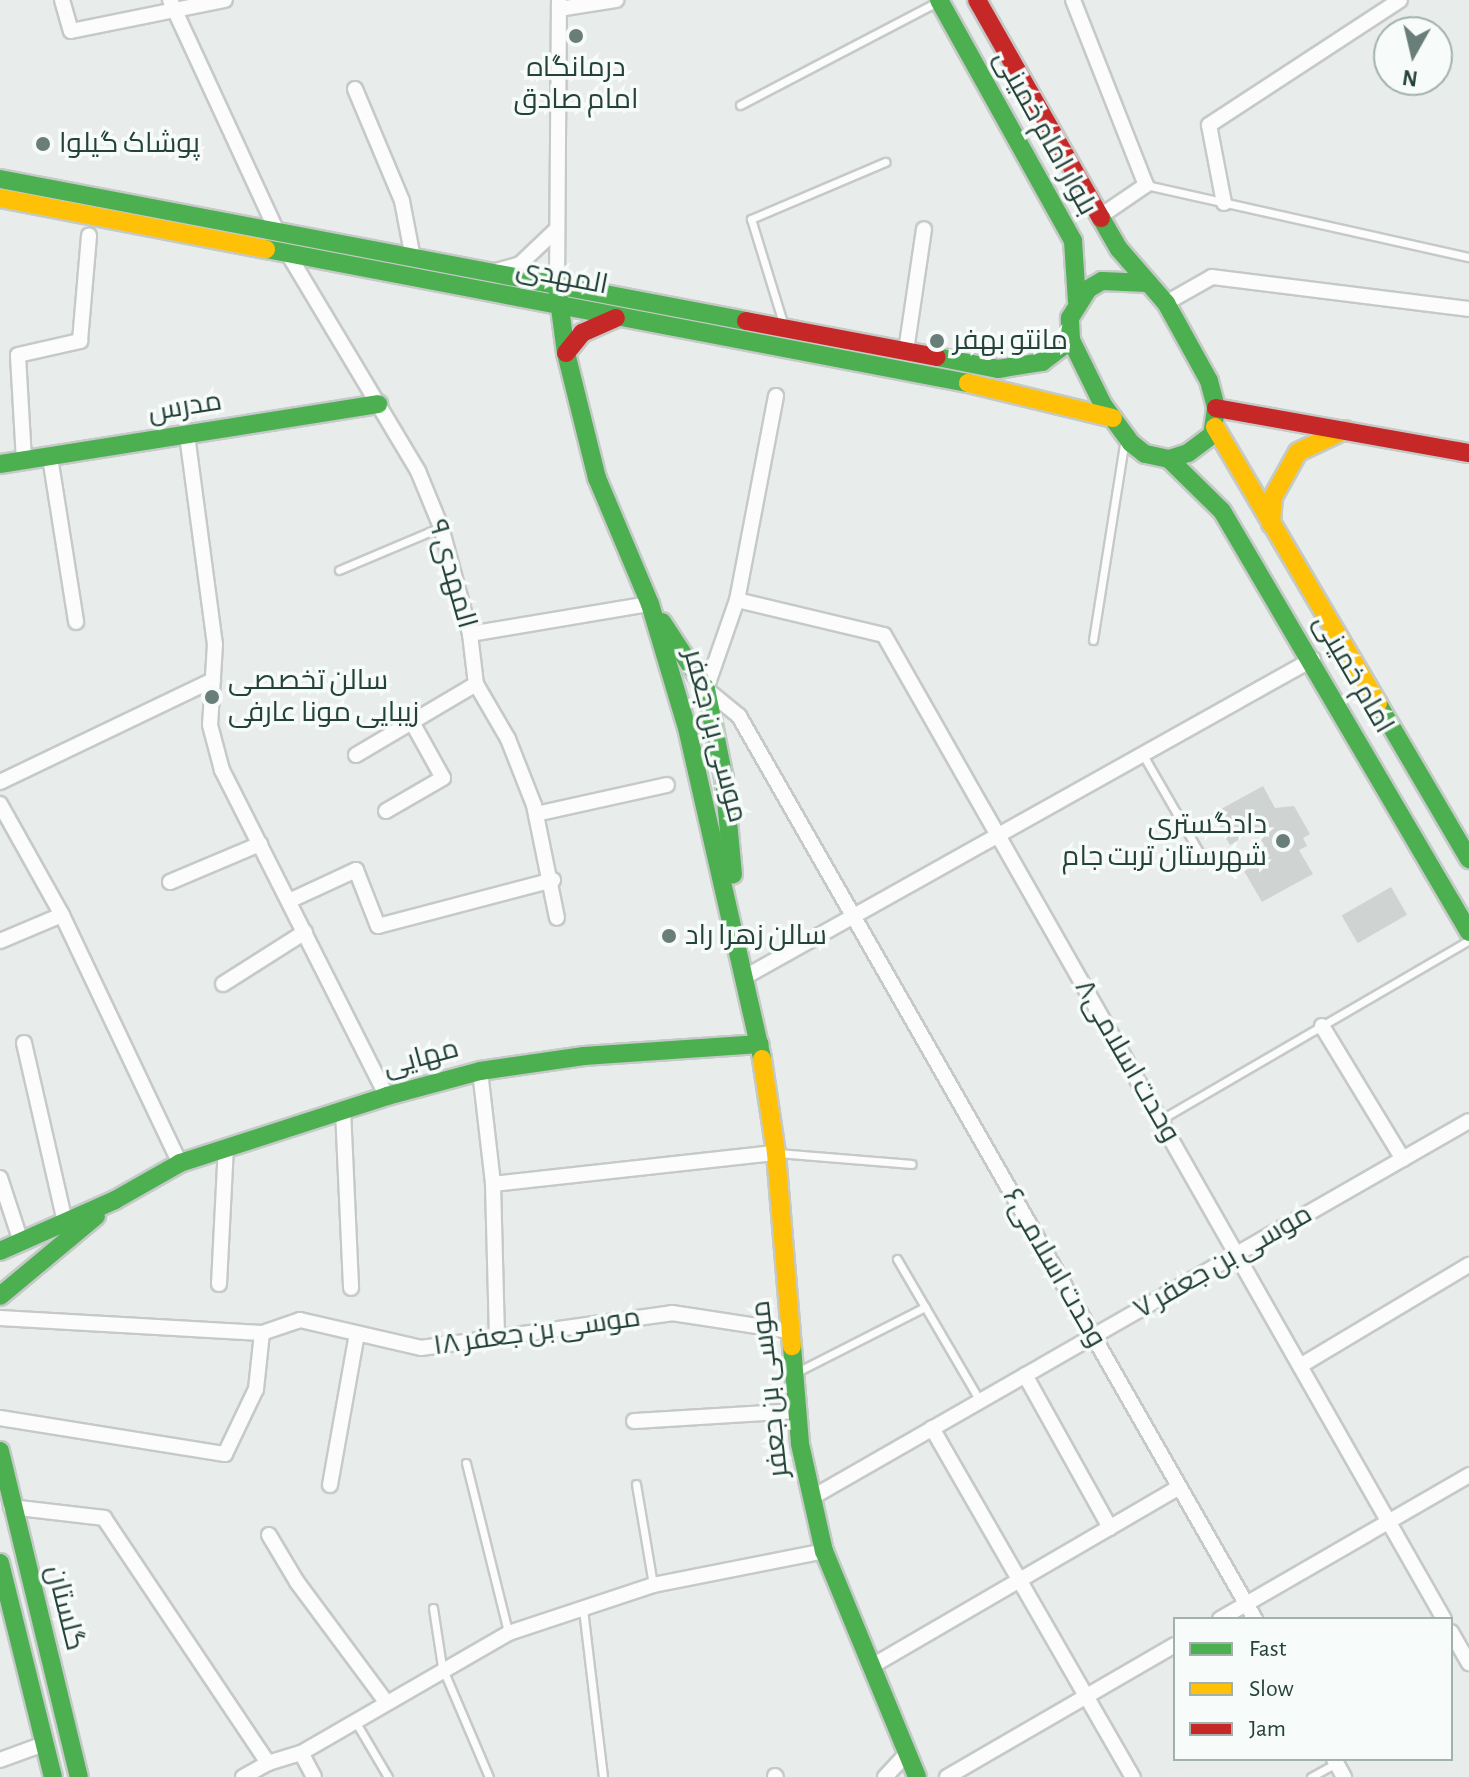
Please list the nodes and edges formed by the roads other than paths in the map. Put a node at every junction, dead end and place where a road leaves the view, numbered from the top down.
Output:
1 (62, 0) edge
2 (225, 0) edge
3 (616, 0) edge
4 (939, 0) edge
5 (977, 0) edge
6 (1073, 0) edge
7 (1400, 0) edge
8 (559, 4) edge
9 (173, 5) edge
10 (355, 89) dead end
11 (740, 105) dead end
12 (1068, 158) junction
13 (885, 162) dead end
14 (1036, 172) junction
15 (0, 181) edge
16 (1146, 185) junction
17 (0, 191) edge
18 (44, 196) junction
19 (0, 198) edge
20 (1224, 203) junction
21 (1102, 215) junction
22 (924, 229) dead end
23 (556, 230) junction
24 (277, 232) junction
25 (89, 235) dead end
26 (287, 252) junction
27 (1469, 257) edge
28 (413, 258) junction
29 (491, 272) junction
30 (1148, 283) junction
31 (557, 285) junction
32 (1077, 301) junction
33 (1166, 303) junction
34 (559, 304) junction
35 (1469, 309) edge
36 (621, 316) junction
37 (785, 328) junction
38 (1071, 340) junction
39 (906, 351) junction
40 (566, 353) junction
41 (776, 396) dead end
42 (378, 404) junction
43 (1215, 417) junction
44 (1113, 418) junction
45 (1345, 430) junction
46 (187, 435) junction
47 (1126, 436) junction
48 (1469, 453) edge
49 (50, 457) junction
50 (1169, 459) junction
51 (24, 460) junction
52 (0, 464) edge
53 (1271, 524) junction
54 (441, 527) junction
55 (1287, 549) junction
56 (1257, 567) junction
57 (339, 570) dead end
58 (737, 600) junction
59 (650, 604) junction
60 (76, 622) dead end
61 (470, 634) junction
62 (1093, 640) dead end
63 (1313, 659) junction
64 (213, 680) junction
65 (476, 684) junction
66 (706, 689) junction
67 (412, 722) junction
68 (1142, 754) junction
69 (356, 755) dead end
70 (0, 782) edge
71 (667, 785) dead end
72 (0, 804) edge
73 (386, 811) dead end
74 (536, 814) junction
75 (998, 835) junction
76 (260, 844) junction
77 (1202, 857) dead end
78 (1469, 859) edge
79 (553, 880) junction
80 (170, 882) dead end
81 (289, 901) junction
82 (62, 915) junction
83 (853, 916) junction
84 (557, 918) dead end
85 (305, 932) junction
86 (1469, 932) edge
87 (1469, 940) edge
88 (0, 941) edge
89 (743, 978) junction
90 (223, 984) dead end
91 (1322, 1026) junction
92 (24, 1043) dead end
93 (760, 1044) junction
94 (480, 1071) junction
95 (387, 1096) junction
96 (343, 1110) junction
97 (1160, 1120) junction
98 (1469, 1121) edge
99 (226, 1148) junction
100 (776, 1153) junction
101 (1403, 1159) junction
102 (180, 1163) junction
103 (912, 1164) dead end
104 (0, 1178) edge
105 (493, 1184) junction
106 (115, 1200) junction
107 (65, 1222) junction
108 (21, 1242) junction
109 (0, 1251) edge
110 (1236, 1254) junction
111 (897, 1259) dead end
112 (1469, 1265) edge
113 (219, 1284) dead end
114 (351, 1288) dead end
115 (0, 1296) edge
116 (925, 1307) junction
117 (0, 1318) edge
118 (790, 1331) junction
119 (262, 1333) junction
120 (357, 1334) junction
121 (1093, 1336) junction
122 (497, 1338) junction
123 (1300, 1366) junction
124 (793, 1374) junction
125 (1025, 1375) junction
126 (980, 1401) junction
127 (797, 1411) junction
128 (0, 1418) edge
129 (634, 1421) dead end
130 (932, 1428) junction
131 (0, 1451) edge
132 (466, 1463) dead end
133 (1469, 1475) edge
134 (636, 1484) dead end
135 (330, 1485) dead end
136 (1180, 1487) junction
137 (811, 1498) junction
138 (11, 1507) junction
139 (1388, 1521) junction
140 (1110, 1528) junction
141 (269, 1535) dead end
142 (824, 1551) junction
143 (0, 1563) edge
144 (1020, 1580) junction
145 (653, 1585) junction
146 (1246, 1604) junction
147 (433, 1608) dead end
148 (583, 1609) junction
149 (1223, 1617) edge
150 (1254, 1617) edge
151 (1443, 1617) edge
152 (509, 1633) junction
153 (1453, 1635) edge
154 (1173, 1646) edge
155 (1469, 1663) edge
156 (872, 1666) junction
157 (442, 1667) junction
158 (1086, 1696) junction
159 (386, 1702) junction
160 (355, 1721) junction
161 (44, 1744) junction
162 (301, 1753) junction
163 (907, 1753) junction
164 (0, 1760) edge
165 (1335, 1761) edge
166 (268, 1763) junction
167 (53, 1777) edge
168 (79, 1777) edge
169 (243, 1777) edge
170 (314, 1777) edge
171 (388, 1777) edge
172 (489, 1777) edge
173 (603, 1777) edge
174 (885, 1777) edge
175 (917, 1777) edge
176 (947, 1777) edge
177 (1133, 1777) edge
178 (1311, 1777) edge
179 (1344, 1777) edge

1 - 9 street
2 - 9 street
3 - 8 street
4 - 11 lane
4 - 14 main road, بلوار امام خمینی
5 - 12 main road, بلوار امام خمینی
6 - 16 street
7 - 20 street
8 - 23 street
9 - 24 street
10 - 28 street
12 - 14 main road
12 - 21 main road, بلوار امام خمینی
13 - 37 lane
14 - 32 main road, بلوار امام خمینی
15 - 17 main road
15 - 18 main road, المهدی
16 - 20 lane
16 - 21 street
18 - 19 main road, المهدی
18 - 24 main road, المهدی
18 - 26 main road, المهدی
20 - 27 lane
21 - 30 main road, بلوار امام خمینی
22 - 39 street
23 - 29 street
23 - 31 street
24 - 28 main road, المهدی
25 - 51 street
26 - 34 main road, المهدی
26 - 42 street, المهدی ۹
28 - 29 main road, المهدی
29 - 31 main road, المهدی
30 - 32 main road
30 - 33 main road, بلوار امام خمینی
31 - 34 main road, موسی بن جعفر
31 - 37 main road, المهدی
32 - 38 main road, بلوار امام خمینی
33 - 35 street
33 - 43 main road, امام خمینی
34 - 36 main road, المهدی
34 - 40 main road, موسی بن جعفر
36 - 40 main road
36 - 44 main road, المهدی
37 - 39 main road, المهدی
38 - 39 main road, المهدی
38 - 44 main road
40 - 59 main road, موسی بن جعفر
41 - 58 street
42 - 46 main road, مدرس
42 - 54 street, المهدی ۹
43 - 45 main road
43 - 50 main road
43 - 53 main road, امام خمینی
44 - 47 main road
45 - 48 main road
45 - 53 main road
46 - 49 main road, مدرس
46 - 64 street
47 - 50 main road
47 - 62 lane
49 - 51 main road, مدرس
49 - 60 street
50 - 56 main road, امام خمینی
51 - 52 main road, مدرس
53 - 55 main road, امام خمینی
54 - 57 lane
54 - 61 street, المهدی ۹
55 - 56 main road
55 - 78 main road, امام خمینی
56 - 63 main road, امام خمینی
58 - 66 street
58 - 75 street, وحدت اسلامی۸
59 - 61 street
59 - 66 main road, موسی بن جعفر
59 - 89 main road, موسی بن جعفر
61 - 65 street, المهدی ۹
63 - 68 street
63 - 86 main road, امام خمینی
64 - 70 street
64 - 76 street
65 - 67 street
65 - 74 street, المهدی ۹
66 - 83 street, وحدت اسلامی۶
66 - 89 main road, موسی بن جعفر
67 - 69 street
67 - 73 street
68 - 75 street
68 - 77 lane
71 - 74 street
72 - 82 street
74 - 79 street, المهدی ۹
75 - 83 street
75 - 97 street, وحدت اسلامی۸
76 - 80 street
76 - 81 street
79 - 81 street
79 - 84 street, المهدی ۹
81 - 85 street
82 - 88 street
82 - 102 street
83 - 89 street
83 - 121 street, وحدت اسلامی۶
85 - 90 street
85 - 95 street
87 - 91 lane
89 - 93 main road, موسی بن جعفر
91 - 97 lane
91 - 101 street
92 - 107 street
93 - 94 main road, مهایی
93 - 100 main road, موسی بن جعفر
94 - 95 main road, مهایی
94 - 105 street
95 - 96 main road, مهایی
96 - 99 main road, مهایی
96 - 114 street
97 - 110 street, وحدت اسلامی۸
98 - 101 street, موسی بن جعفر ۷
99 - 102 main road, مهایی
99 - 113 street
100 - 103 lane
100 - 105 street
100 - 118 main road, موسی بن جعفر
101 - 110 street, موسی بن جعفر ۷
102 - 106 main road, مهایی
104 - 108 street
105 - 122 street
106 - 107 main road
106 - 115 main road
107 - 108 main road
108 - 109 main road
110 - 121 street, موسی بن جعفر ۷
110 - 123 street, وحدت اسلامی۸
111 - 116 lane
112 - 123 street
116 - 124 lane
116 - 126 lane
117 - 119 street, موسی بن جعفر ۱۸
118 - 122 street, موسی بن جعفر ۱۸
118 - 124 main road, موسی بن جعفر
119 - 120 street, موسی بن جعفر ۱۸
119 - 128 street
120 - 122 street, موسی بن جعفر ۱۸
120 - 135 street
121 - 125 street, موسی بن جعفر ۷
121 - 136 street, وحدت اسلامی۶
123 - 139 street, وحدت اسلامی۸
124 - 127 main road, موسی بن جعفر
125 - 126 street, موسی بن جعفر ۷
125 - 140 street
126 - 130 street, موسی بن جعفر ۷
127 - 129 street
127 - 137 main road, موسی بن جعفر
130 - 137 street, موسی بن جعفر ۷
130 - 144 street
131 - 138 main road, گلستان
132 - 152 lane
133 - 139 street
134 - 145 lane
136 - 140 street
136 - 146 street, وحدت اسلامی۶
137 - 142 main road, موسی بن جعفر
138 - 166 street
138 - 168 main road, گلستان
139 - 146 street
139 - 151 street, وحدت اسلامی۸
140 - 144 street
141 - 159 street
142 - 145 street
142 - 156 main road, موسی بن جعفر
143 - 161 main road, گلستان
144 - 156 street
144 - 158 street
145 - 148 street
146 - 149 street
146 - 150 street, وحدت اسلامی۶
147 - 157 lane
148 - 152 street
148 - 173 lane
152 - 157 street
153 - 155 street
154 - 158 street
156 - 163 main road, موسی بن جعفر
157 - 159 street
157 - 172 lane
158 - 176 street
158 - 177 street
159 - 160 street
160 - 162 street
160 - 171 lane
161 - 164 street
161 - 167 main road, گلستان
162 - 166 street
162 - 170 street
163 - 174 street
163 - 175 main road, موسی بن جعفر
165 - 178 lane
165 - 179 street
166 - 169 street

